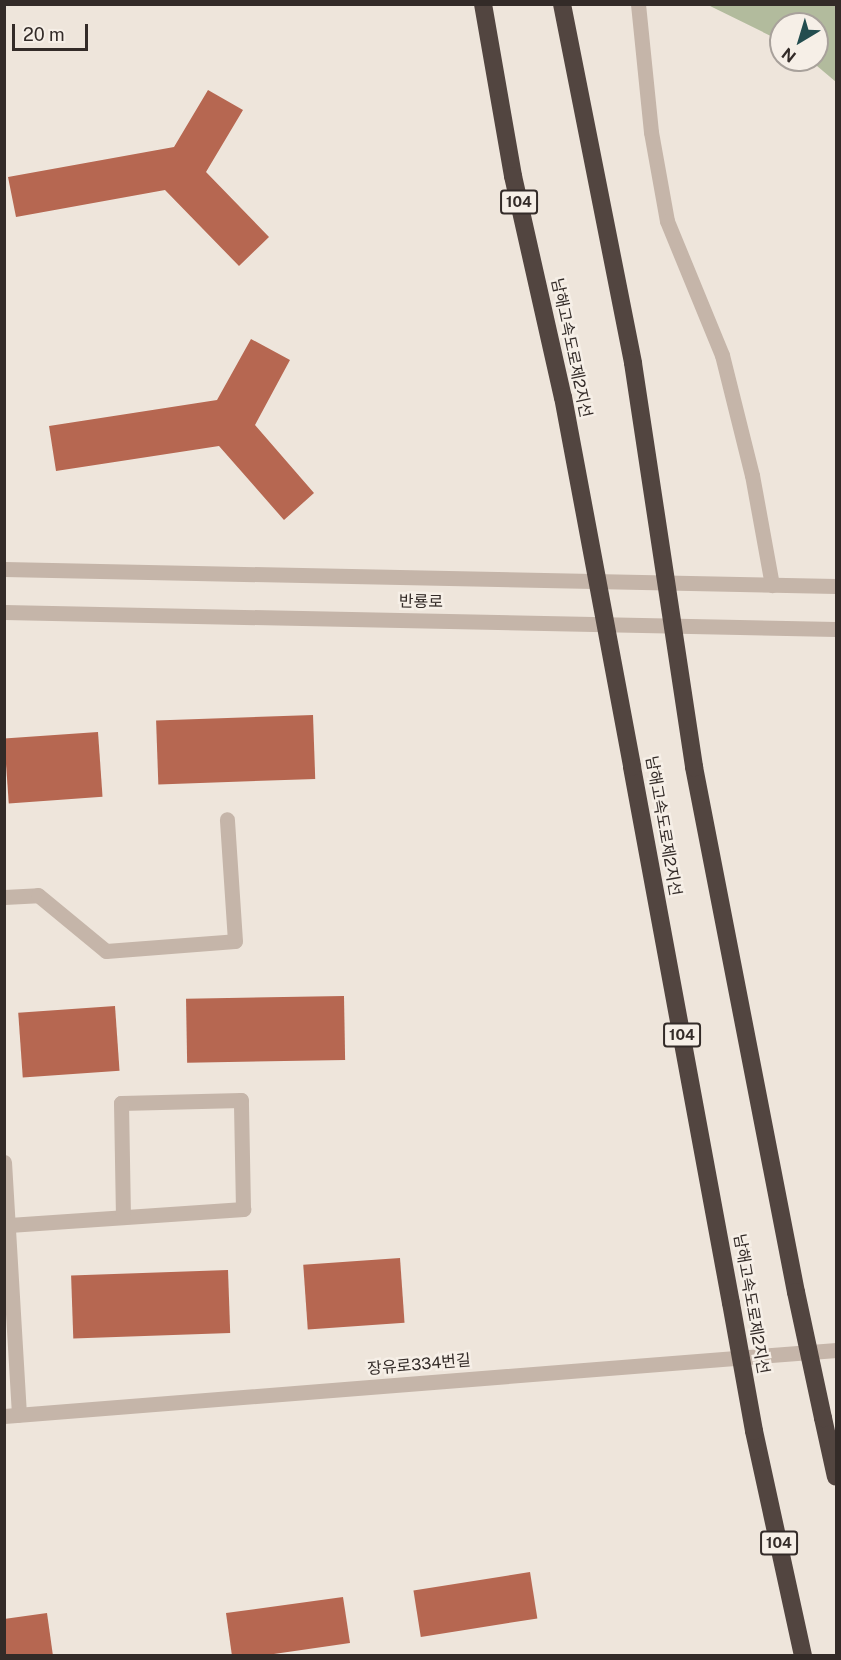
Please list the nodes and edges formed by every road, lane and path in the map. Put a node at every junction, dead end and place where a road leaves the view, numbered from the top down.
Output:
1 (483, 4) edge
2 (562, 4) edge
3 (638, 4) edge
4 (4, 569) edge
5 (772, 585) junction
6 (837, 586) edge
7 (4, 612) edge
8 (837, 629) edge
9 (227, 819) dead end
10 (4, 897) edge
11 (4, 1162) edge
12 (123, 1216) junction
13 (9, 1225) junction
14 (837, 1350) edge
15 (12, 1415) edge
16 (837, 1477) edge
17 (803, 1656) edge

1 - 17 highway, 남해고속도로제2지선 / 104, bridge
2 - 16 highway, bridge
3 - 5 street
4 - 5 street, 반룡로
5 - 6 street, 반룡로
7 - 8 street, 반룡로
9 - 10 street
11 - 13 street
12 - 12 street
12 - 13 street
13 - 15 street
14 - 15 street, 장유로334번길

